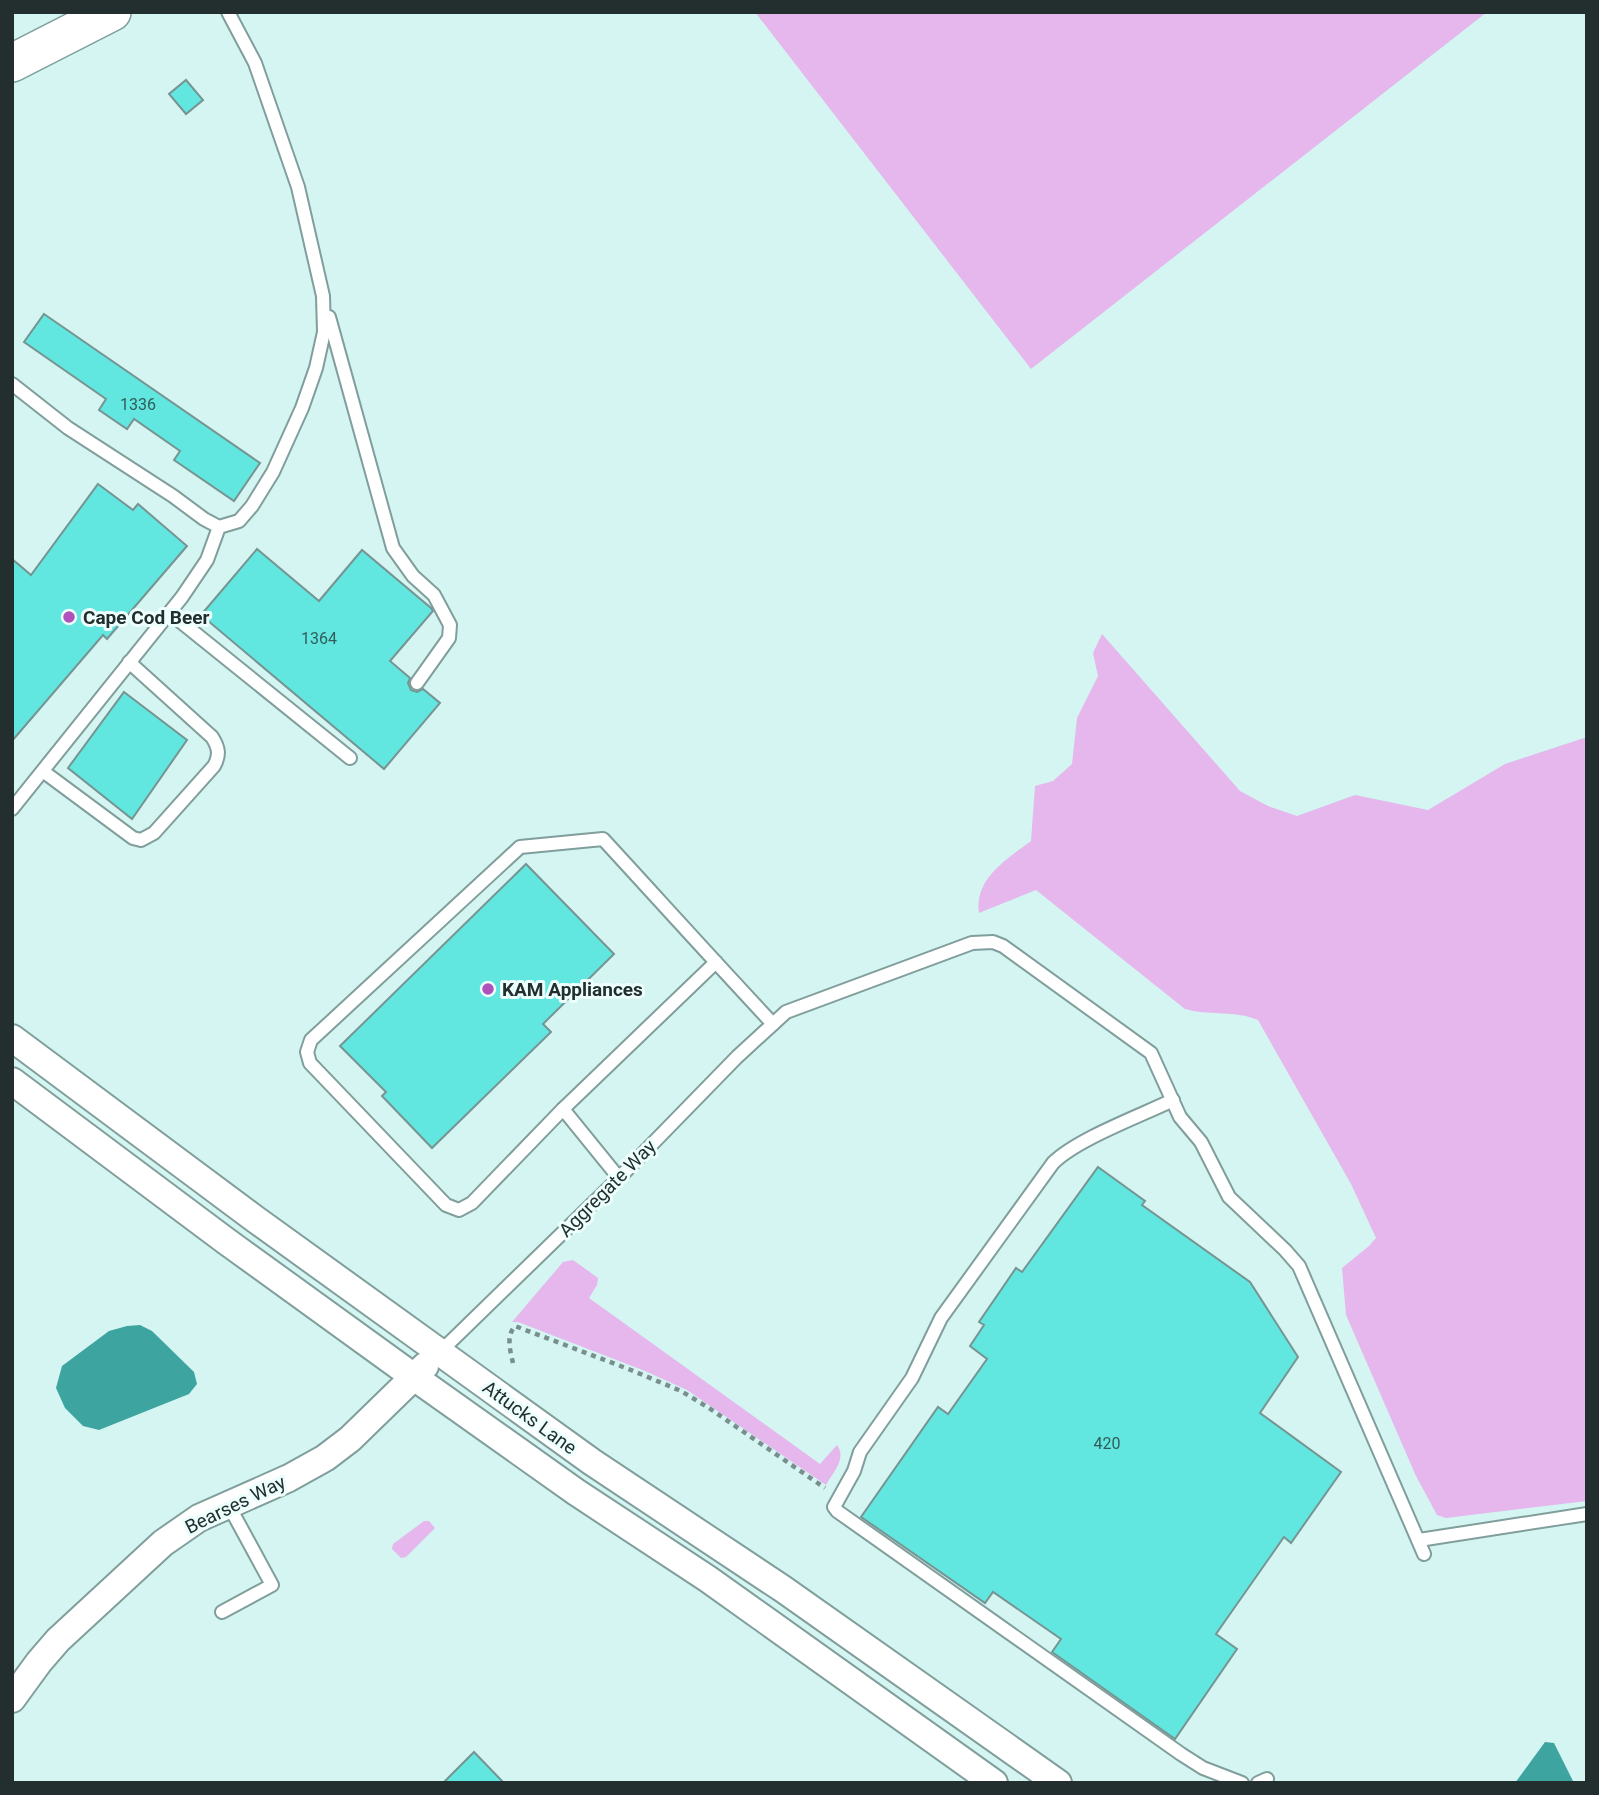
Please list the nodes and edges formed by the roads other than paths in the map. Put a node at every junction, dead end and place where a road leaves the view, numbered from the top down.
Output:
1 (112, 12) edge
2 (228, 12) edge
3 (12, 63) edge
4 (323, 296) junction
5 (12, 384) edge
6 (219, 527) junction
7 (170, 613) junction
8 (129, 662) junction
9 (417, 683) dead end
10 (350, 758) dead end
11 (44, 772) junction
12 (12, 809) edge
13 (716, 962) junction
14 (773, 1024) junction
15 (12, 1038) edge
16 (12, 1081) edge
17 (1173, 1100) junction
18 (563, 1110) junction
19 (619, 1178) junction
20 (440, 1352) junction
21 (414, 1377) junction
22 (228, 1504) junction
23 (1587, 1514) edge
24 (1419, 1540) junction
25 (1424, 1554) dead end
26 (222, 1612) dead end
27 (12, 1699) edge
28 (994, 1783) edge
29 (1058, 1783) edge
30 (1241, 1783) edge

1 - 3 main road
2 - 4 lane
4 - 6 lane
4 - 9 lane
5 - 6 lane
6 - 7 lane
7 - 8 lane
7 - 10 lane
8 - 11 lane
8 - 11 lane
11 - 12 lane
13 - 14 lane
13 - 18 lane
13 - 18 lane
14 - 17 lane, Aggregate Way
14 - 19 lane, Aggregate Way
15 - 20 street, Attucks Lane
16 - 21 street, Attucks Lane
17 - 24 lane, Aggregate Way
17 - 30 lane
18 - 19 lane
19 - 20 lane, Aggregate Way
20 - 21 street, Bearses Way
20 - 29 street, Attucks Lane
21 - 22 street, Bearses Way
21 - 28 street, Attucks Lane
22 - 26 lane
22 - 27 street, Bearses Way
23 - 24 lane
24 - 25 lane, Aggregate Way

